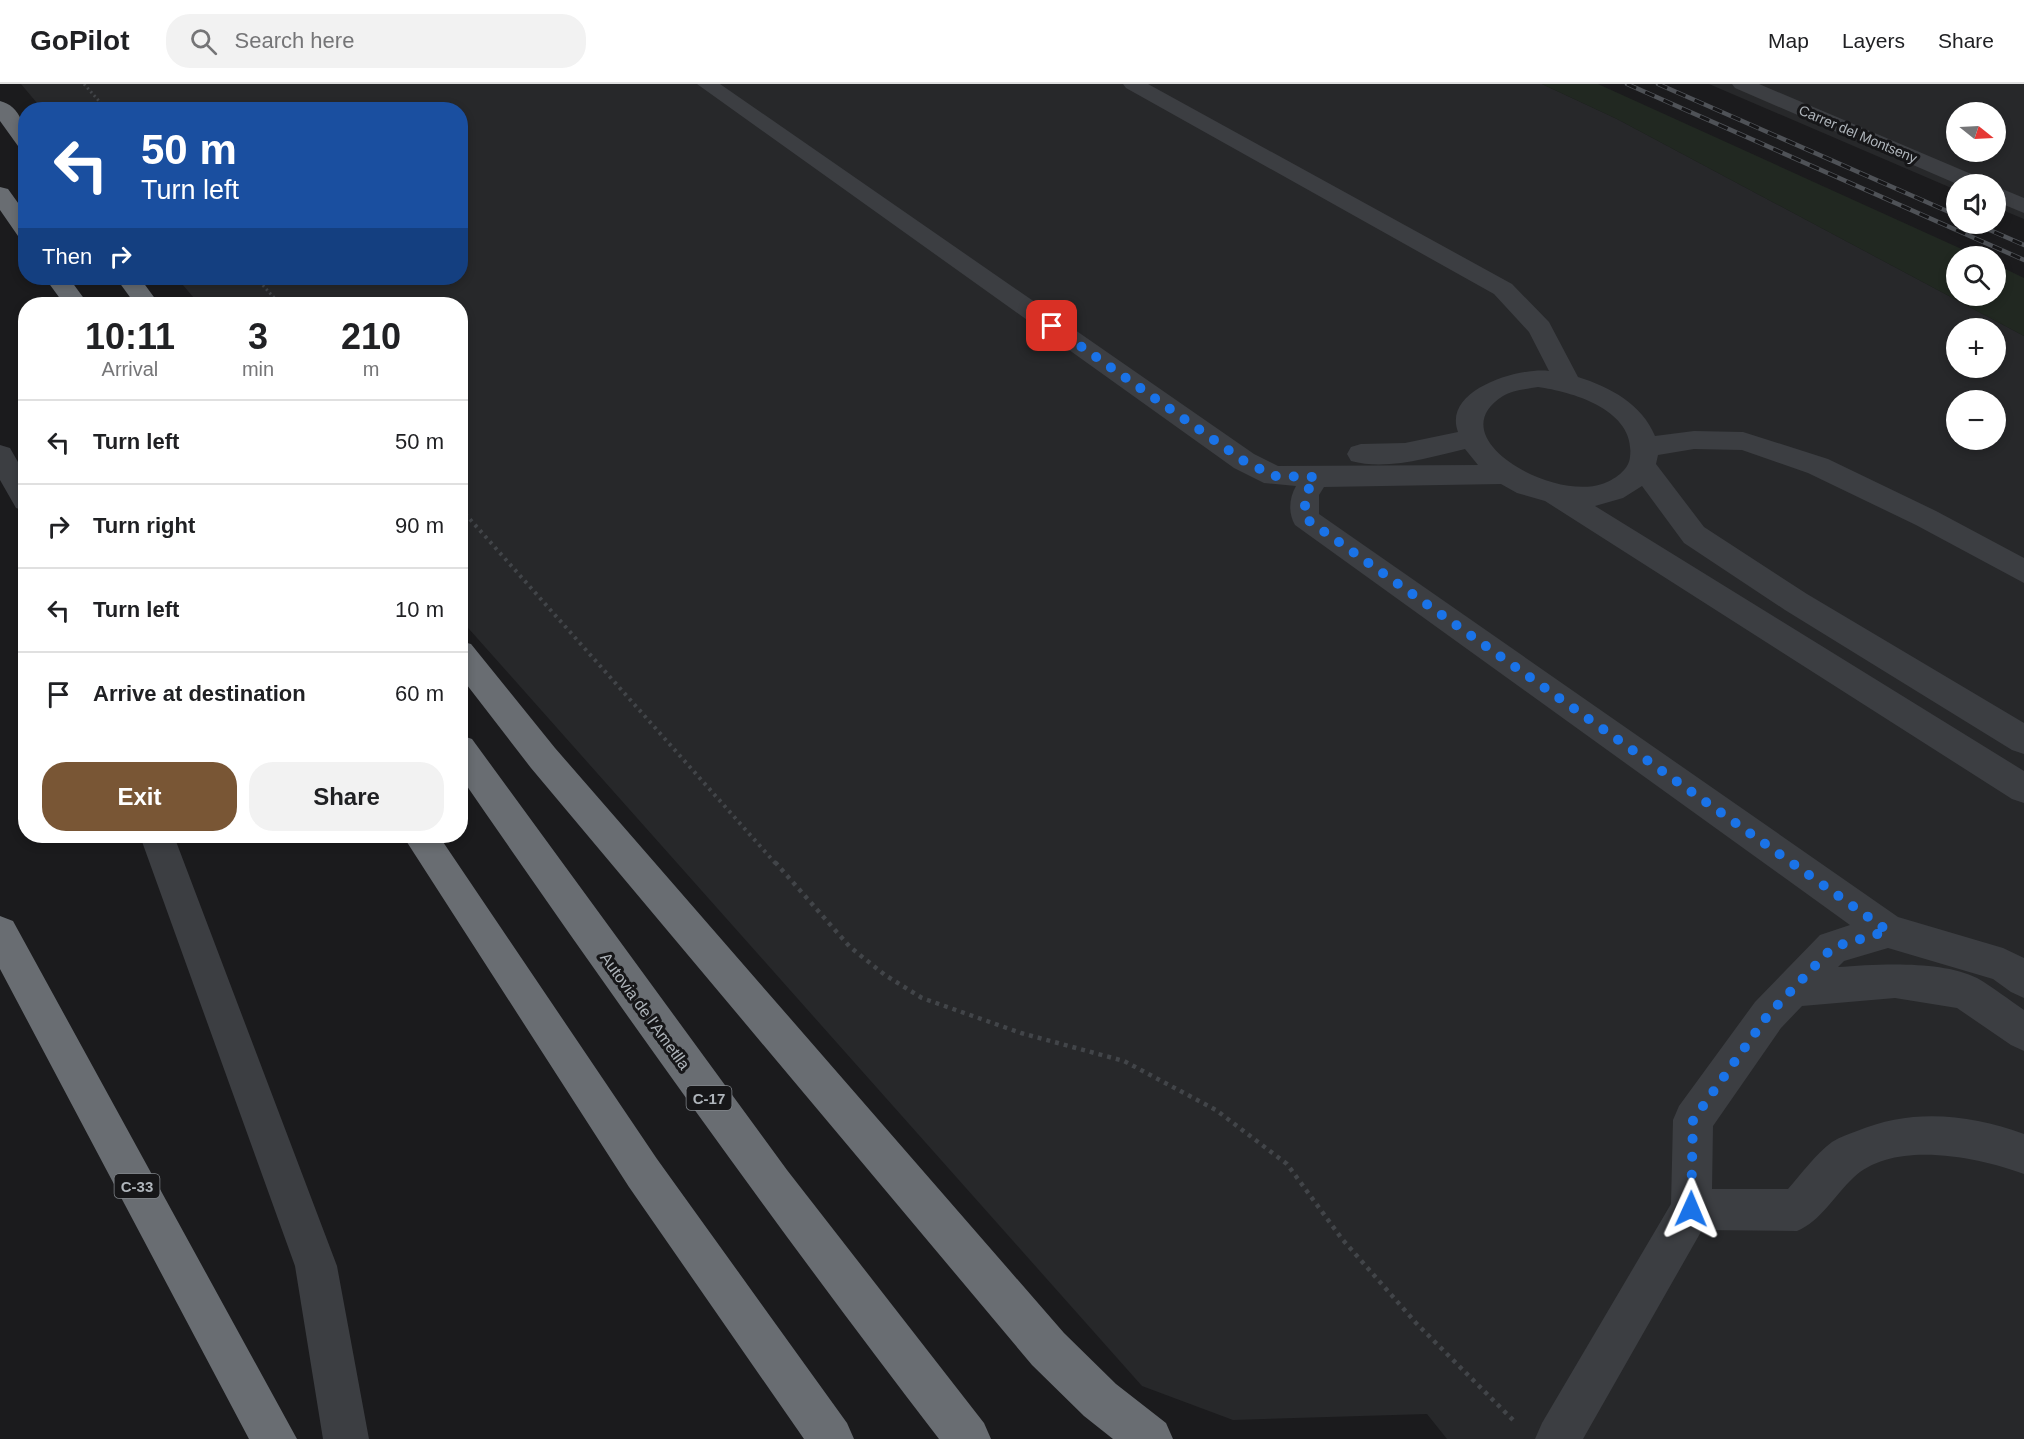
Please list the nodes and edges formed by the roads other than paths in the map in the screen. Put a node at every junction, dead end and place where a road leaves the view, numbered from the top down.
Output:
1 (707, 84) edge
2 (1133, 84) edge
3 (1742, 84) edge
4 (0, 107) edge
5 (18, 131) edge
6 (1952, 174) edge
7 (0, 194) edge
8 (2006, 198) edge
9 (2024, 206) edge
10 (18, 220) edge
11 (1567, 382) junction
12 (1472, 438) junction
13 (0, 455) edge
14 (1645, 457) junction
15 (1244, 461) junction
16 (1502, 474) junction
17 (1316, 477) junction
18 (18, 487) edge
19 (1555, 495) junction
20 (2024, 572) edge
21 (468, 663) edge
22 (2024, 740) edge
23 (468, 760) edge
24 (2024, 789) edge
25 (160, 843) edge
26 (425, 843) edge
27 (1888, 931) junction
28 (0, 933) edge
29 (2024, 980) edge
30 (1796, 989) junction
31 (2024, 1032) edge
32 (2024, 1154) edge
33 (1691, 1209) junction
34 (274, 1439) edge
35 (346, 1439) edge
36 (831, 1439) edge
37 (968, 1439) edge
38 (1150, 1439) edge
39 (1558, 1439) edge

1 - 15 street
2 - 11 street
3 - 6 street, Carrer del Montseny
4 - 5 highway
7 - 10 highway
8 - 9 street
11 - 12 street
11 - 14 street
12 - 15 street
12 - 16 street
13 - 18 street
14 - 19 street
14 - 20 street
14 - 22 street
15 - 17 street
16 - 17 street
16 - 19 street
17 - 27 street
19 - 24 street
21 - 38 highway
23 - 37 highway, Autovia de l'Ametlla / C-17
25 - 35 street
26 - 36 highway
27 - 29 street
27 - 30 street
28 - 34 highway, C-33
30 - 31 street
30 - 33 street
32 - 33 street
33 - 39 street

